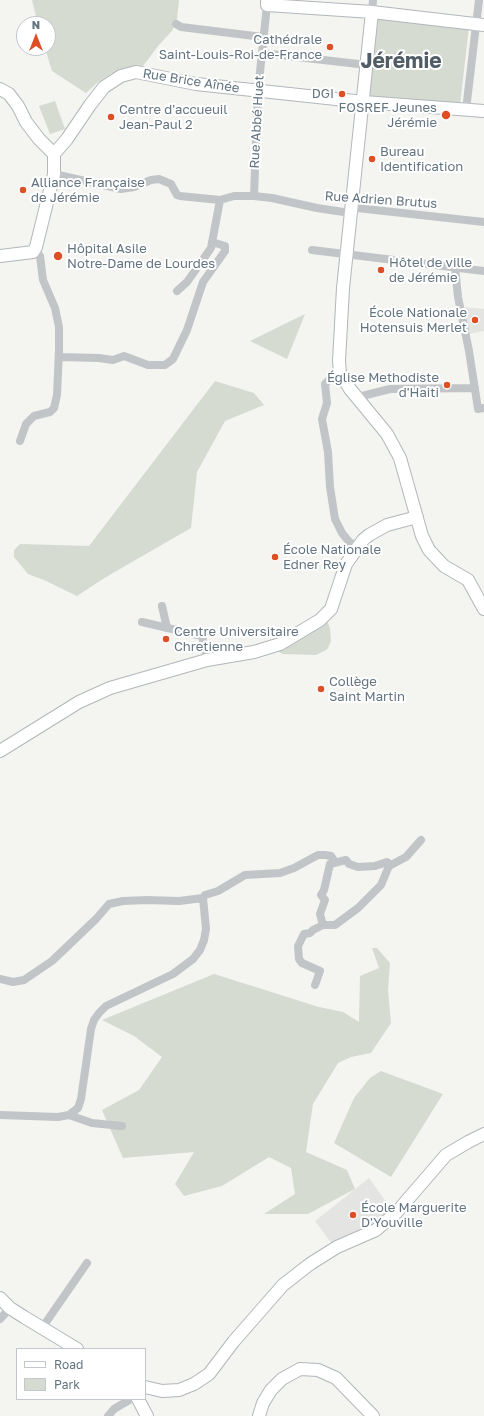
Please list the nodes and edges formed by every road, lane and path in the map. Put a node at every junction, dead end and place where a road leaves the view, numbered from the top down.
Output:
1 (479, 0) edge
2 (267, 3) edge
3 (373, 6) edge
4 (176, 24) dead end
5 (480, 24) edge
6 (263, 37) junction
7 (262, 53) junction
8 (367, 65) junction
9 (0, 89) edge
10 (258, 91) junction
11 (364, 102) junction
12 (466, 110) junction
13 (484, 111) edge
14 (54, 154) junction
15 (54, 174) junction
16 (254, 196) junction
17 (220, 200) junction
18 (350, 213) junction
19 (484, 222) edge
20 (212, 242) junction
21 (35, 249) junction
22 (312, 250) dead end
23 (346, 254) junction
24 (0, 256) edge
25 (455, 267) junction
26 (484, 271) edge
27 (177, 291) dead end
28 (59, 357) junction
29 (340, 368) junction
30 (475, 388) junction
31 (358, 398) junction
32 (484, 408) edge
33 (20, 441) dead end
34 (417, 517) junction
35 (359, 545) junction
36 (162, 606) dead end
37 (484, 609) edge
38 (142, 622) dead end
39 (167, 628) junction
40 (207, 660) junction
41 (0, 751) edge
42 (421, 840) dead end
43 (335, 862) junction
44 (391, 865) junction
45 (203, 898) junction
46 (323, 925) junction
47 (0, 979) edge
48 (315, 984) dead end
49 (0, 1115) edge
50 (69, 1115) junction
51 (122, 1126) dead end
52 (484, 1134) edge
53 (87, 1263) dead end
54 (0, 1298) edge
55 (10, 1308) junction
56 (0, 1319) edge
57 (42, 1328) junction
58 (75, 1348) edge
59 (146, 1387) edge
60 (129, 1400) edge
61 (139, 1400) edge
62 (108, 1416) edge
63 (147, 1416) edge
64 (259, 1416) edge
65 (373, 1416) edge

1 - 5 street
2 - 3 street
2 - 6 street, Rue Abbé Huet
3 - 5 street
3 - 8 street
4 - 6 street
5 - 12 street
6 - 7 street, Rue Abbé Huet
7 - 8 street
7 - 10 street, Rue Abbé Huet
8 - 11 street
9 - 14 street
10 - 11 street, Rue Brice Aînée
10 - 14 street, Rue Brice Aînée
10 - 16 street, Rue Abbé Huet
11 - 12 street, Rue Brice Aînée
11 - 18 street
12 - 13 street, Rue Brice Aînée
14 - 15 street
15 - 17 street, Rue Adrien Brutus
15 - 21 street
16 - 17 street, Rue Adrien Brutus
16 - 18 street, Rue Adrien Brutus
17 - 20 street
18 - 19 street, Rue Adrien Brutus
18 - 23 street
20 - 27 street
20 - 28 street
21 - 24 street
21 - 28 street
22 - 23 street
23 - 25 street
23 - 29 street
25 - 26 street
25 - 30 street
28 - 33 street
29 - 31 street
29 - 35 street
30 - 31 street
30 - 32 street
31 - 34 street
34 - 35 street
34 - 37 street
35 - 40 street
36 - 39 street
38 - 39 street
39 - 40 street
40 - 41 street
42 - 44 street
43 - 44 street
43 - 45 street
43 - 46 street
44 - 46 street
45 - 47 street
45 - 50 street
46 - 48 street
49 - 50 street
50 - 51 street
52 - 59 street
53 - 57 street
54 - 55 street
55 - 56 street
55 - 57 street
57 - 58 street
60 - 62 street
61 - 63 street
64 - 65 street

